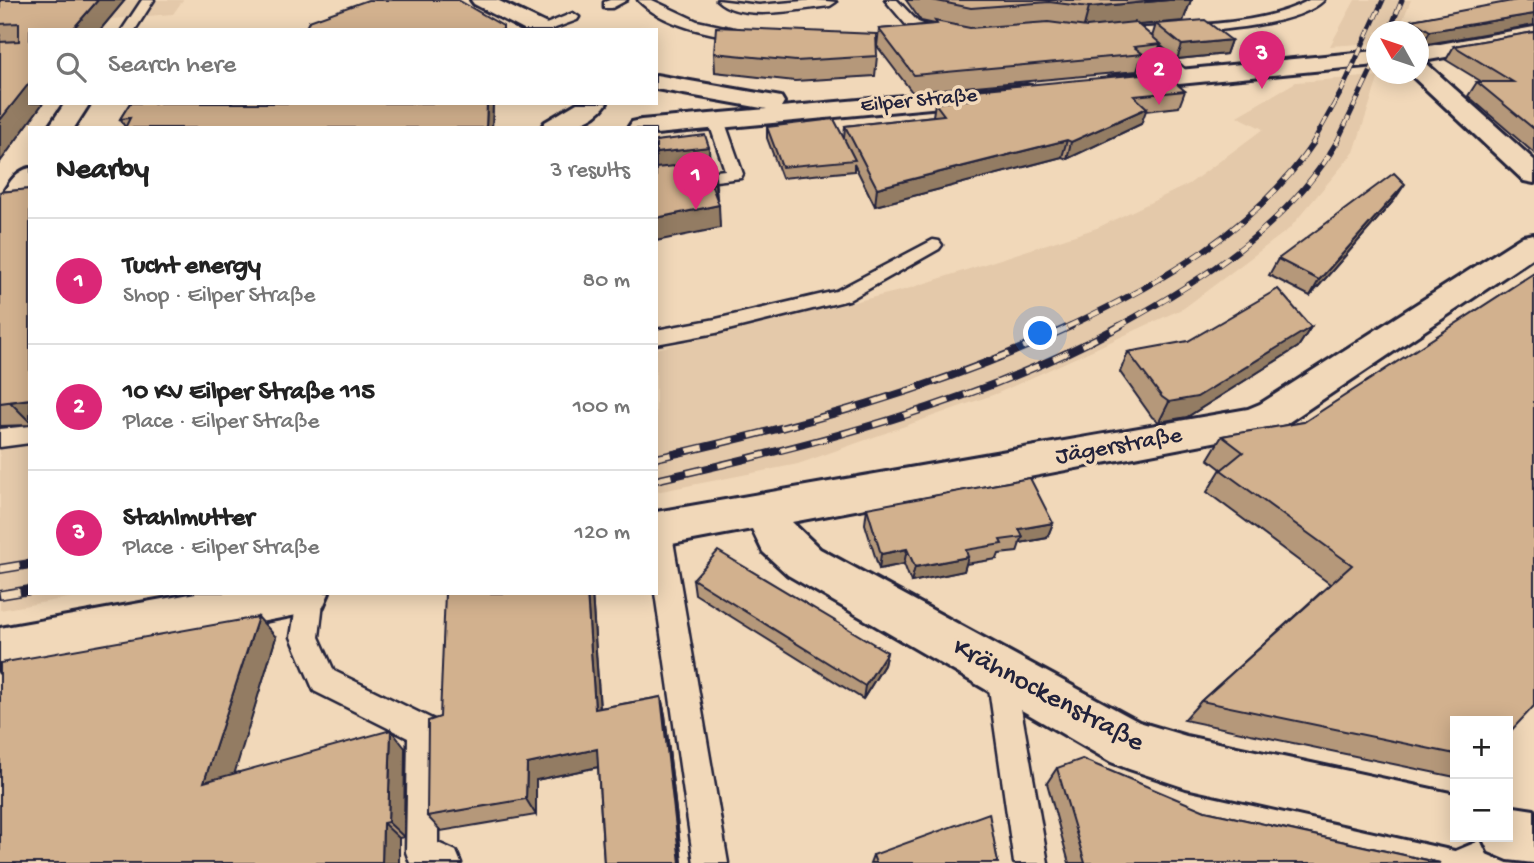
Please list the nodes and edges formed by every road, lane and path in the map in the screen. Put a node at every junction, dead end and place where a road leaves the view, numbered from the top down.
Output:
1 (148, 0) edge
2 (481, 0) edge
3 (644, 0) edge
4 (723, 0) edge
5 (891, 0) edge
6 (1318, 0) edge
7 (830, 2) dead end
8 (573, 17) dead end
9 (129, 28) edge
10 (537, 28) edge
11 (546, 28) edge
12 (1134, 32) junction
13 (1533, 35) edge
14 (956, 36) edge
15 (1096, 36) edge
16 (757, 37) edge
17 (1429, 53) edge
18 (1366, 59) edge
19 (1185, 77) junction
20 (1429, 77) edge
21 (658, 82) edge
22 (1092, 86) edge
23 (1053, 89) edge
24 (658, 91) edge
25 (77, 105) edge
26 (592, 105) edge
27 (826, 110) junction
28 (638, 120) edge
29 (716, 120) junction
30 (671, 125) junction
31 (62, 126) edge
32 (557, 126) edge
33 (723, 152) junction
34 (658, 168) edge
35 (1534, 175) edge
36 (658, 183) edge
37 (1534, 243) edge
38 (933, 246) dead end
39 (658, 337) edge
40 (28, 434) edge
41 (0, 438) edge
42 (765, 510) junction
43 (658, 529) edge
44 (658, 535) edge
45 (298, 595) edge
46 (309, 595) edge
47 (0, 650) edge
48 (1001, 674) junction
49 (1450, 820) edge
50 (1513, 834) edge
51 (1534, 838) edge
52 (444, 863) edge
53 (711, 863) edge
54 (1031, 863) edge

1 - 9 lane
2 - 10 street
3 - 16 lane
4 - 7 lane
5 - 14 lane
6 - 12 lane
8 - 11 lane
12 - 15 lane
12 - 19 lane
13 - 17 street
18 - 19 street
19 - 22 street
20 - 35 street
21 - 27 street
23 - 27 street, Eilper Straße
24 - 30 street
25 - 31 street
26 - 32 street
27 - 29 street, Eilper Straße
28 - 30 street, Eilper Straße
29 - 30 street, Eilper Straße
29 - 33 lane
33 - 34 lane
33 - 36 lane
37 - 42 street, Jägerstraße
38 - 39 lane
40 - 41 lane
42 - 43 street, Jägerstraße
42 - 48 street, Krähnockenstraße
44 - 53 lane
45 - 47 street
46 - 52 lane
48 - 49 street, Krähnockenstraße
48 - 54 lane
50 - 51 street

